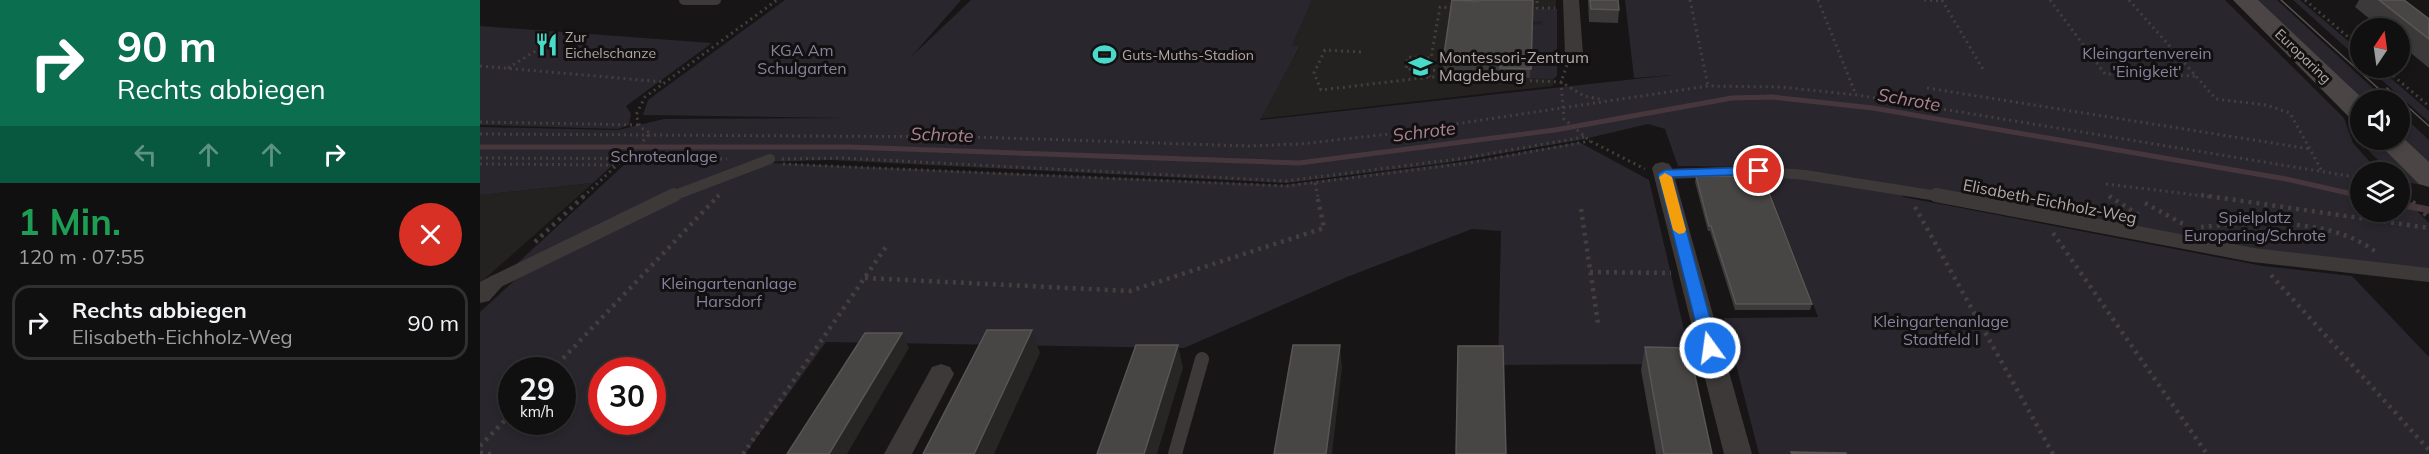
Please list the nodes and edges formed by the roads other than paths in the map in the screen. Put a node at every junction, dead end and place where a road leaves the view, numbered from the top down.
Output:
1 (684, 0) edge
2 (716, 0) edge
3 (1571, 0) edge
4 (2245, 0) edge
5 (1574, 54) road end
6 (2350, 101) edge
7 (2395, 150) edge
8 (772, 161) road end
9 (1663, 171) joint
10 (2418, 187) edge
11 (2429, 275) edge
12 (486, 289) edge
13 (1203, 359) dead end
14 (941, 374) dead end
15 (898, 454) edge
16 (1175, 454) edge
17 (1738, 454) edge

1 - 2 lane
3 - 5 street
4 - 6 main road, Europaring
7 - 10 main road
8 - 12 lane
9 - 11 lane, Elisabeth-Eichholz-Weg
9 - 17 street
13 - 16 lane
14 - 15 street

